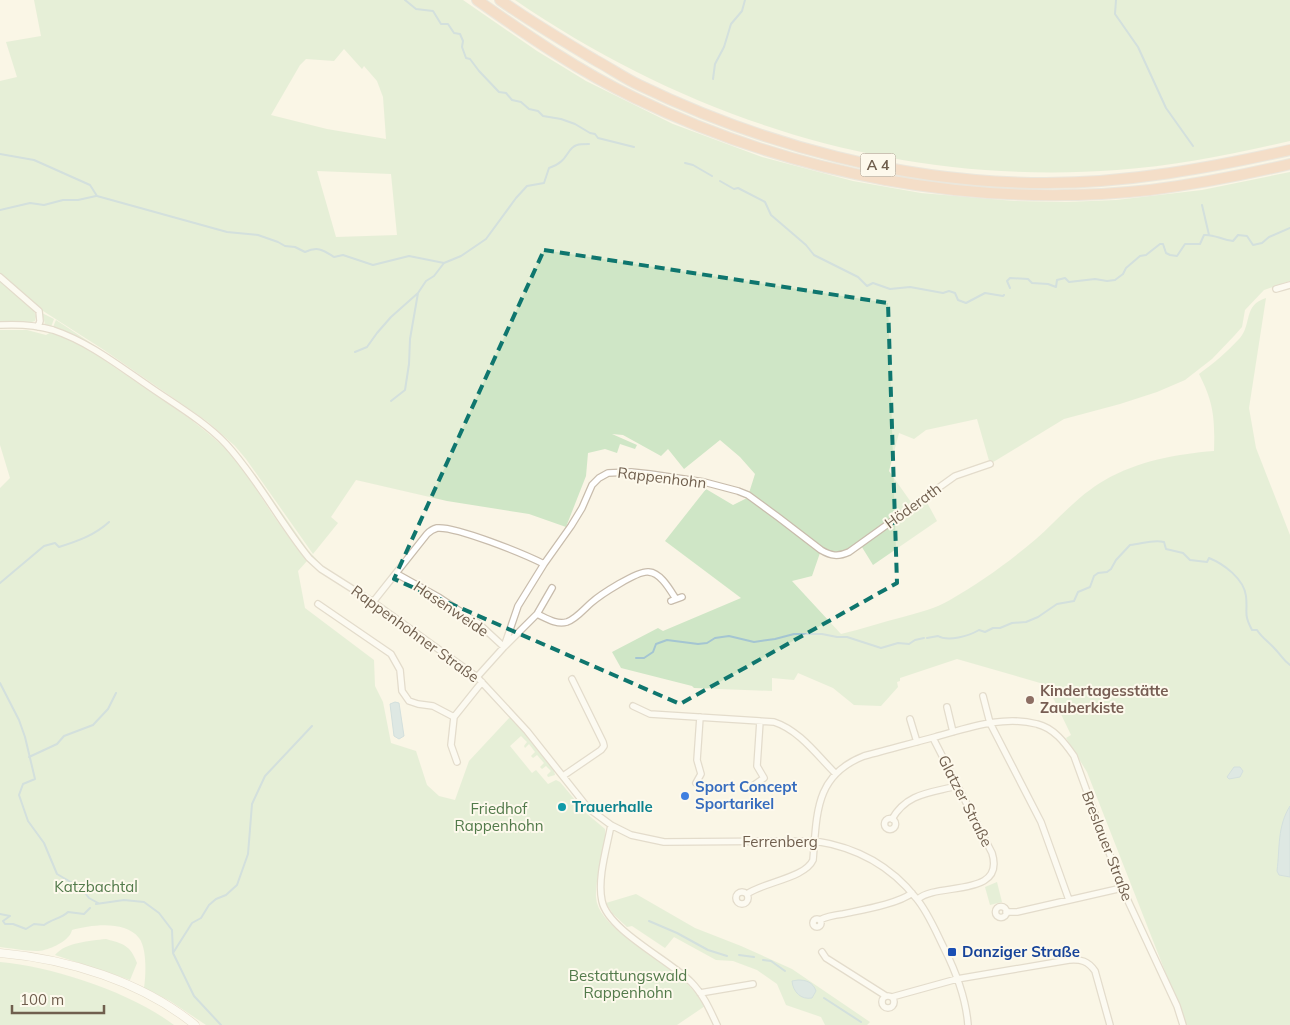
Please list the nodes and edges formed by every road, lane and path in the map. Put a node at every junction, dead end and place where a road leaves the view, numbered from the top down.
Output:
1 (477, 0) edge
2 (500, 0) edge
3 (1290, 150) edge
4 (1290, 164) edge
5 (0, 277) edge
6 (1290, 285) edge
7 (1276, 289) dead end
8 (0, 325) edge
9 (38, 327) junction
10 (990, 464) dead end
11 (841, 556) joint
12 (544, 564) junction
13 (397, 574) junction
14 (552, 588) dead end
15 (676, 599) dead end
16 (373, 602) junction
17 (318, 604) dead end
18 (538, 614) junction
19 (504, 646) junction
20 (572, 679) dead end
21 (479, 680) junction
22 (983, 696) dead end
23 (633, 706) dead end
24 (947, 707) dead end
25 (454, 717) junction
26 (700, 717) junction
27 (910, 719) dead end
28 (760, 721) junction
29 (990, 723) junction
30 (953, 732) junction
31 (933, 738) junction
32 (916, 742) junction
33 (457, 762) dead end
34 (835, 773) junction
35 (563, 776) junction
36 (696, 783) dead end
37 (754, 785) dead end
38 (957, 786) junction
39 (892, 819) dead end
40 (611, 825) junction
41 (815, 841) junction
42 (1122, 888) junction
43 (912, 893) junction
44 (747, 894) dead end
45 (918, 900) junction
46 (1069, 900) junction
47 (1006, 912) dead end
48 (820, 920) dead end
49 (822, 952) dead end
50 (0, 953) edge
51 (957, 979) junction
52 (753, 984) dead end
53 (700, 993) junction
54 (195, 1025) edge
55 (717, 1025) edge
56 (968, 1025) edge
57 (1110, 1025) edge
58 (1184, 1025) edge

1 - 4 highway, A 4
2 - 3 highway, A 4
5 - 9 street
6 - 7 street
8 - 9 street, Rappenhohner Straße
9 - 16 street, Rappenhohner Straße
10 - 11 street, Höderath
11 - 12 street, Rappenhohn
12 - 13 street
12 - 19 street, Rappenhohn
13 - 16 street
13 - 19 street, Hasenweide
14 - 18 street, Rappenhohn
15 - 18 street
16 - 21 street, Rappenhohner Straße
17 - 25 street
18 - 19 street, Rappenhohn
19 - 21 street, Rappenhohn
20 - 35 street
21 - 25 street, Rappenhohn
21 - 35 street, Rappenhohner Straße
22 - 29 street
23 - 26 street
24 - 30 street
25 - 33 street
26 - 28 street
26 - 36 street
27 - 32 street
28 - 34 street
28 - 37 street
29 - 30 street, Breslauer Straße
29 - 42 street, Breslauer Straße
29 - 46 street
30 - 31 street, Breslauer Straße
31 - 32 street, Breslauer Straße
31 - 38 street, Glatzer Straße
32 - 34 street, Breslauer Straße
34 - 41 street, Breslauer Straße
35 - 40 street, Rappenhohner Straße
38 - 39 street
38 - 45 street, Glatzer Straße
40 - 41 street, Ferrenberg
40 - 53 street
41 - 43 street, Ferrenberg
41 - 44 street, Breslauer Straße
42 - 46 street
42 - 58 street, Breslauer Straße
43 - 45 street, Ferrenberg
43 - 48 street
45 - 51 street, Ferrenberg
46 - 47 street
49 - 51 street
50 - 54 main road
51 - 56 street, Ferrenberg
51 - 57 street
52 - 53 street
53 - 55 street

